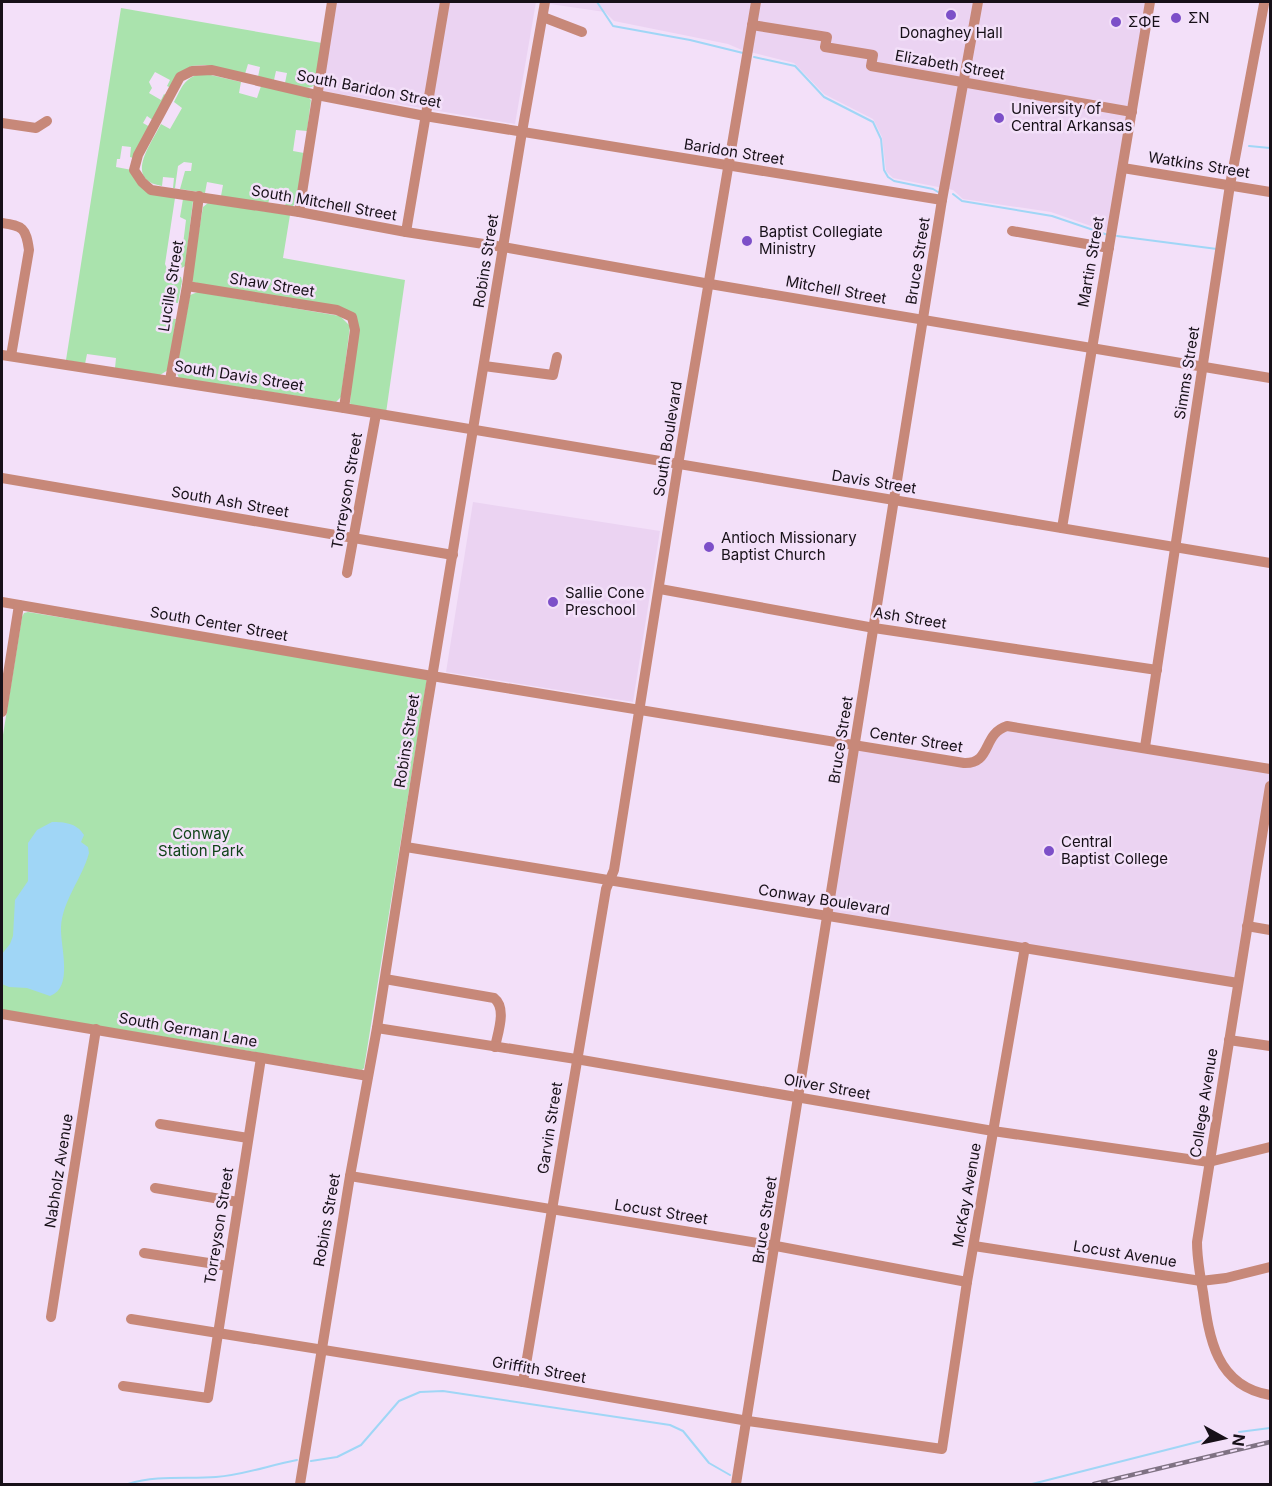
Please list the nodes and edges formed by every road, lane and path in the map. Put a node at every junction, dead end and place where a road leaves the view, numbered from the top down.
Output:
1 (332, 2) edge
2 (445, 2) edge
3 (545, 2) edge
4 (756, 2) edge
5 (978, 2) edge
6 (1150, 2) edge
7 (1252, 2) edge
8 (1267, 4) edge
9 (543, 17) junction
10 (752, 25) junction
11 (582, 32) dead end
12 (964, 82) junction
13 (317, 95) junction
14 (1132, 112) junction
15 (425, 116) junction
16 (47, 121) dead end
17 (2, 123) edge
18 (522, 132) junction
19 (729, 166) junction
20 (1123, 168) junction
21 (142, 182) joint
22 (1230, 186) junction
23 (1270, 192) edge
24 (199, 196) junction
25 (942, 200) junction
26 (299, 212) junction
27 (2, 223) edge
28 (1012, 231) dead end
29 (406, 232) junction
30 (503, 247) junction
31 (1109, 248) junction
32 (710, 284) junction
33 (187, 286) junction
34 (923, 320) junction
35 (1092, 348) junction
36 (6, 355) edge
37 (557, 357) dead end
38 (484, 366) junction
39 (1203, 366) junction
40 (1270, 378) edge
41 (170, 381) junction
42 (344, 408) junction
43 (376, 414) junction
44 (472, 430) junction
45 (678, 465) junction
46 (2, 478) edge
47 (895, 501) junction
48 (1062, 528) junction
49 (353, 538) junction
50 (1175, 547) junction
51 (453, 555) junction
52 (1270, 563) edge
53 (347, 573) dead end
54 (660, 589) junction
55 (2, 602) edge
56 (19, 605) junction
57 (874, 628) junction
58 (1157, 670) junction
59 (432, 676) junction
60 (640, 709) junction
61 (2, 712) edge
62 (856, 745) junction
63 (1145, 747) junction
64 (1270, 769) edge
65 (1270, 786) edge
66 (1269, 810) edge
67 (406, 847) junction
68 (609, 880) junction
69 (828, 916) junction
70 (1247, 926) junction
71 (1270, 930) edge
72 (1025, 947) junction
73 (385, 979) junction
74 (1238, 983) junction
75 (2, 1014) edge
76 (377, 1028) junction
77 (96, 1029) junction
78 (1229, 1040) junction
79 (1270, 1046) edge
80 (495, 1047) junction
81 (261, 1058) junction
82 (576, 1059) junction
83 (368, 1076) junction
84 (800, 1097) junction
85 (160, 1124) dead end
86 (993, 1131) junction
87 (248, 1138) junction
88 (1270, 1147) edge
89 (1209, 1162) junction
90 (350, 1176) junction
91 (155, 1188) dead end
92 (238, 1202) junction
93 (552, 1209) junction
94 (776, 1246) junction
95 (974, 1246) junction
96 (144, 1253) dead end
97 (228, 1266) junction
98 (1270, 1267) edge
99 (1201, 1281) junction
100 (967, 1282) junction
101 (51, 1317) dead end
102 (131, 1319) dead end
103 (218, 1333) junction
104 (321, 1350) junction
105 (523, 1382) junction
106 (123, 1386) dead end
107 (1270, 1395) edge
108 (748, 1421) junction
109 (942, 1449) joint
110 (300, 1484) edge
111 (736, 1485) edge

1 - 13 street
2 - 15 street
3 - 9 street, Robins Street
4 - 10 street, South Boulevard
5 - 12 street, Bruce Street
6 - 14 street, Martin Street
7 - 8 street
8 - 22 street, Simms Street
9 - 11 street
9 - 18 street, Robins Street
10 - 12 street, Elizabeth Street
10 - 19 street, South Boulevard
12 - 14 street, Elizabeth Street
12 - 25 street, Bruce Street
13 - 15 street, South Baridon Street
13 - 21 street, South Baridon Street
13 - 26 street
14 - 20 street, Martin Street
15 - 18 street, South Baridon Street
15 - 29 street
16 - 17 street
18 - 19 street, Baridon Street
18 - 30 street, Robins Street
19 - 25 street, Baridon Street
19 - 32 street, South Boulevard
20 - 22 street, Watkins Street
20 - 31 street, Martin Street
21 - 24 street, South Mitchell Street
22 - 23 street, Watkins Street
22 - 39 street, Simms Street
24 - 26 street, South Mitchell Street
24 - 33 street, Lucille Street
25 - 34 street, Bruce Street
26 - 29 street, South Mitchell Street
27 - 36 street
28 - 31 street
29 - 30 street, South Mitchell Street
30 - 32 street, Mitchell Street
30 - 38 street, Robins Street
31 - 35 street, Martin Street
32 - 34 street, Mitchell Street
32 - 45 street, South Boulevard
33 - 41 street, Lucille Street
33 - 42 street, Shaw Street
34 - 35 street, Mitchell Street
34 - 47 street, Bruce Street
35 - 39 street, Mitchell Street
35 - 48 street, Martin Street
36 - 41 street, South Davis Street
37 - 38 street
38 - 44 street, Robins Street
39 - 40 street, Mitchell Street
39 - 50 street, Simms Street
41 - 42 street, South Davis Street
42 - 43 street, South Davis Street
43 - 44 street, South Davis Street
43 - 49 street, Torreyson Street
44 - 45 street, Davis Street
44 - 51 street, Robins Street
45 - 47 street, Davis Street
45 - 54 street, South Boulevard
46 - 49 street, South Ash Street
47 - 48 street, Davis Street
47 - 57 street, Bruce Street
48 - 50 street, Davis Street
49 - 51 street, South Ash Street
49 - 53 street, Torreyson Street
50 - 52 street, Davis Street
50 - 58 street, Simms Street
51 - 59 street, Robins Street
54 - 57 street, Ash Street
54 - 60 street, South Boulevard
55 - 56 street, South Center Street
56 - 59 street, South Center Street
56 - 61 street
57 - 58 street, Ash Street
57 - 62 street, Bruce Street
58 - 63 street, Simms Street
59 - 60 street, Center Street
59 - 67 street, Robins Street
60 - 62 street, Center Street
60 - 68 street, South Boulevard
62 - 63 street, Center Street
62 - 69 street, Bruce Street
63 - 64 street, Center Street
65 - 66 street, College Avenue
66 - 70 street, College Avenue
67 - 68 street, Conway Boulevard
67 - 73 street, Robins Street
68 - 69 street, Conway Boulevard
68 - 82 street, Garvin Street
69 - 72 street, Conway Boulevard
69 - 84 street, Bruce Street
70 - 71 street
70 - 74 street, College Avenue
72 - 74 street, Conway Boulevard
72 - 86 street, McKay Avenue
73 - 76 street, Robins Street
73 - 80 street
74 - 78 street, College Avenue
75 - 77 street, South German Lane
76 - 80 street, Oliver Street
76 - 83 street, Robins Street
77 - 81 street, South German Lane
77 - 101 street, Nabholz Avenue
78 - 79 street
78 - 89 street, College Avenue
80 - 82 street, Oliver Street
81 - 83 street, South German Lane
81 - 87 street, Torreyson Street
82 - 84 street, Oliver Street
82 - 93 street, Garvin Street
83 - 90 street, Robins Street
84 - 86 street, Oliver Street
84 - 94 street, Bruce Street
85 - 87 street
86 - 89 street, Oliver Street
86 - 95 street, McKay Avenue
87 - 92 street, Torreyson Street
88 - 89 street, Oliver Street
89 - 99 street, College Avenue
90 - 93 street, Locust Street
90 - 104 street, Robins Street
91 - 92 street
92 - 97 street, Torreyson Street
93 - 94 street, Locust Street
93 - 105 street, Garvin Street
94 - 100 street, Locust Street
94 - 108 street, Bruce Street
95 - 99 street, Locust Avenue
95 - 100 street, McKay Avenue
96 - 97 street
97 - 103 street, Torreyson Street
98 - 99 street, Locust Avenue
99 - 107 street, College Avenue
100 - 109 street, McKay Avenue
102 - 103 street, Griffith Street
103 - 104 street, Griffith Street
103 - 106 street, Torreyson Street
104 - 105 street, Griffith Street
104 - 110 street, Robins Street
105 - 108 street, Griffith Street
108 - 109 street, Griffith Street
108 - 111 street, Bruce Street

